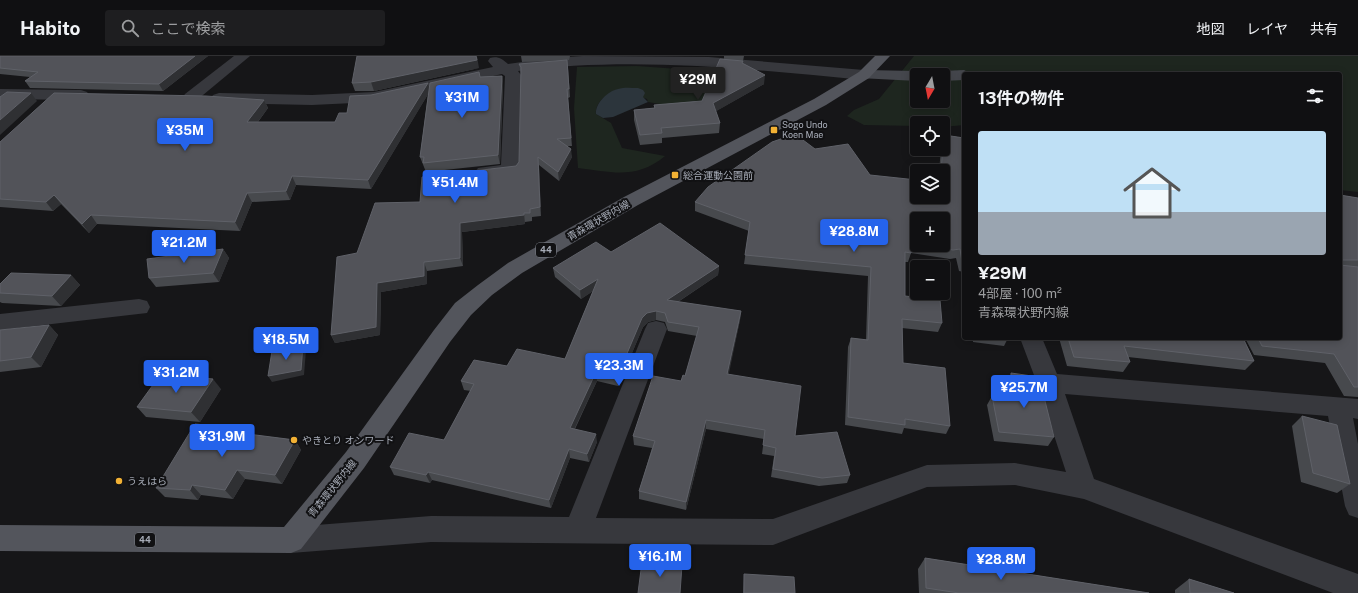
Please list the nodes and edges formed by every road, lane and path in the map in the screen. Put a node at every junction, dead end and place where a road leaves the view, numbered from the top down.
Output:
1 (243, 56) edge
2 (883, 56) edge
3 (500, 62) edge
4 (962, 75) edge
5 (864, 76) junction
6 (910, 76) edge
7 (950, 76) edge
8 (0, 94) edge
9 (56, 94) junction
10 (96, 95) edge
11 (175, 96) edge
12 (191, 97) junction
13 (39, 110) edge
14 (471, 174) edge
15 (139, 307) dead end
16 (0, 322) edge
17 (656, 329) dead end
18 (1032, 340) edge
19 (1049, 383) junction
20 (1348, 408) edge
21 (1084, 487) junction
22 (1358, 506) edge
23 (578, 530) junction
24 (0, 538) edge
25 (291, 540) junction
26 (1358, 588) edge

1 - 12 street
2 - 5 main road, 青森環状野内線 / 44
3 - 5 street
3 - 12 street
3 - 14 street
4 - 7 street
5 - 6 street
5 - 25 main road, 青森環状野内線 / 44
8 - 9 street
9 - 10 street
9 - 13 street
11 - 12 street
15 - 16 street
17 - 23 street
18 - 19 street
19 - 20 street
19 - 21 street
20 - 22 street
21 - 23 street
21 - 26 street
23 - 25 street
24 - 25 main road, 44

